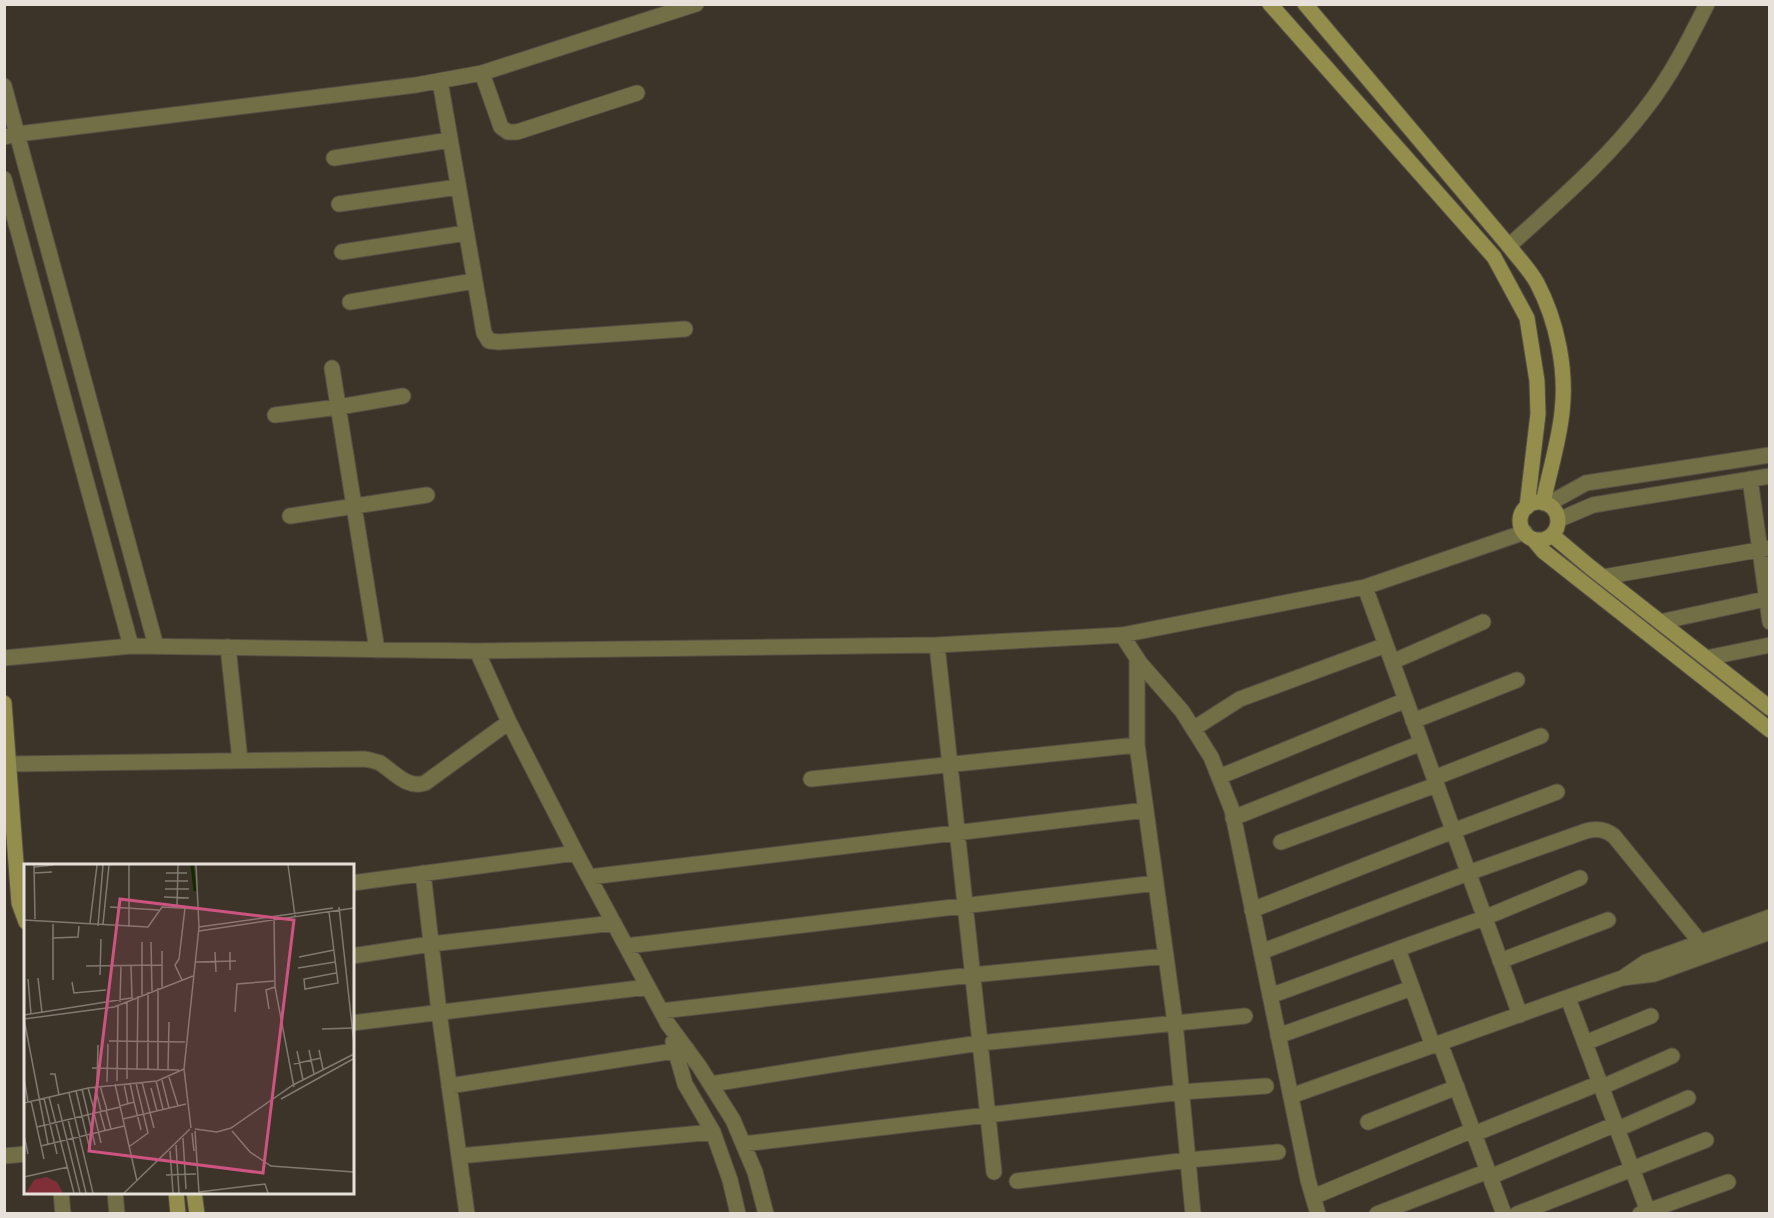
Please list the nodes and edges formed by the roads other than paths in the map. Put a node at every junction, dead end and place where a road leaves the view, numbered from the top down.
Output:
1 (696, 4) edge
2 (1270, 4) edge
3 (1305, 4) edge
4 (1707, 4) edge
5 (482, 73) junction
6 (440, 81) junction
7 (4, 86) edge
8 (637, 93) dead end
9 (11, 136) edge
10 (450, 140) junction
11 (334, 158) dead end
12 (4, 179) edge
13 (458, 188) junction
14 (339, 204) dead end
15 (466, 233) junction
16 (1509, 246) junction
17 (342, 252) dead end
18 (474, 281) junction
19 (350, 302) dead end
20 (684, 329) dead end
21 (333, 368) dead end
22 (403, 396) dead end
23 (339, 407) junction
24 (275, 415) dead end
25 (1770, 455) edge
26 (1770, 476) edge
27 (1750, 479) junction
28 (427, 495) dead end
29 (1545, 503) junction
30 (354, 505) junction
31 (1527, 507) junction
32 (290, 516) dead end
33 (1558, 520) junction
34 (1529, 535) junction
35 (1552, 535) junction
36 (1765, 549) edge
37 (1603, 577) junction
38 (1365, 587) junction
39 (1768, 599) edge
40 (1484, 622) dead end
41 (1660, 622) junction
42 (1770, 622) edge
43 (1122, 635) junction
44 (937, 645) junction
45 (1386, 645) junction
46 (1770, 645) edge
47 (131, 646) junction
48 (156, 646) junction
49 (228, 647) junction
50 (377, 650) junction
51 (477, 651) junction
52 (4, 658) edge
53 (1137, 658) junction
54 (1706, 658) junction
55 (1392, 662) junction
56 (1517, 680) dead end
57 (1406, 700) junction
58 (4, 703) edge
59 (1770, 708) edge
60 (1413, 721) junction
61 (509, 722) junction
62 (1193, 729) junction
63 (1770, 730) edge
64 (1541, 736) dead end
65 (1421, 743) junction
66 (1137, 745) junction
67 (240, 760) junction
68 (9, 764) junction
69 (950, 765) junction
70 (1219, 777) junction
71 (811, 779) dead end
72 (1435, 781) junction
73 (1557, 792) dead end
74 (1146, 810) junction
75 (9, 816) edge
76 (1233, 818) junction
77 (1453, 831) junction
78 (957, 833) junction
79 (1281, 842) dead end
80 (576, 853) junction
81 (423, 873) junction
82 (1468, 873) junction
83 (589, 877) junction
84 (1580, 878) dead end
85 (354, 883) edge
86 (1156, 883) junction
87 (965, 905) junction
88 (1252, 910) junction
89 (24, 917) edge
90 (1770, 917) edge
91 (1484, 918) junction
92 (1608, 920) dead end
93 (614, 923) junction
94 (1770, 932) edge
95 (1701, 942) junction
96 (431, 944) junction
97 (626, 946) junction
98 (1398, 949) junction
99 (1261, 952) junction
100 (354, 956) edge
101 (1166, 956) junction
102 (1500, 961) junction
103 (972, 975) junction
104 (1622, 978) junction
105 (648, 987) junction
106 (1412, 988) junction
107 (1270, 996) junction
108 (1568, 998) junction
109 (439, 1012) junction
110 (1520, 1015) junction
111 (1245, 1016) dead end
112 (1651, 1016) dead end
113 (664, 1018) junction
114 (1175, 1022) junction
115 (354, 1023) edge
116 (1278, 1036) junction
117 (980, 1043) junction
118 (1585, 1043) junction
119 (1436, 1044) junction
120 (681, 1050) junction
121 (1672, 1056) dead end
122 (711, 1084) junction
123 (1601, 1085) junction
124 (449, 1086) junction
125 (1266, 1086) dead end
126 (1457, 1087) junction
127 (1182, 1092) junction
128 (1291, 1096) junction
129 (1688, 1098) dead end
130 (987, 1115) junction
131 (1368, 1122) dead end
132 (1617, 1127) junction
133 (713, 1132) junction
134 (1474, 1132) junction
135 (1706, 1140) dead end
136 (743, 1144) junction
137 (1278, 1152) dead end
138 (24, 1154) edge
139 (4, 1156) edge
140 (459, 1156) junction
141 (1188, 1160) junction
142 (1632, 1168) junction
143 (994, 1172) dead end
144 (1489, 1174) junction
145 (1017, 1181) dead end
146 (1728, 1182) dead end
147 (61, 1194) edge
148 (115, 1194) edge
149 (176, 1194) edge
150 (194, 1194) edge
151 (1313, 1197) junction
152 (1646, 1212) edge
153 (1504, 1213) edge
154 (63, 1214) edge
155 (117, 1214) edge
156 (178, 1214) edge
157 (197, 1214) edge
158 (467, 1214) edge
159 (738, 1214) edge
160 (766, 1214) edge
161 (1193, 1214) edge
162 (1318, 1214) edge
163 (1377, 1214) edge
164 (1517, 1214) edge

1 - 5 street
2 - 31 main road
3 - 16 main road
4 - 16 street
5 - 6 street
5 - 8 street
6 - 9 street
6 - 10 street
7 - 9 street
9 - 48 street
10 - 11 street
10 - 13 street
12 - 47 street
13 - 14 street
13 - 15 street
15 - 17 street
15 - 18 street
16 - 29 main road
18 - 19 street
18 - 20 street
21 - 23 street
22 - 23 street
23 - 24 street
23 - 30 street
25 - 29 street
26 - 27 street
27 - 33 street
27 - 36 street
28 - 30 street
29 - 31 main road
29 - 33 main road
30 - 32 street
30 - 50 street
31 - 34 main road
33 - 35 main road
34 - 35 main road
34 - 38 street
34 - 63 main road
35 - 37 main road
36 - 37 street
36 - 39 street
37 - 41 main road
38 - 43 street
38 - 45 street
39 - 41 street
39 - 42 street
40 - 55 street
41 - 54 main road
43 - 44 street
43 - 53 street
44 - 51 street
44 - 69 street
45 - 55 street
45 - 62 street
46 - 54 street
47 - 48 street
47 - 52 street
48 - 49 street
49 - 50 street
49 - 67 street
50 - 51 street
51 - 61 street
53 - 62 street
53 - 66 street
54 - 59 main road
55 - 57 street
56 - 60 street
57 - 60 street
57 - 70 street
58 - 68 main road
60 - 65 street
61 - 67 street
61 - 80 street
62 - 70 street
64 - 72 street
65 - 72 street
65 - 76 street
66 - 69 street
66 - 74 street
67 - 68 street
68 - 75 main road
69 - 71 street
69 - 78 street
70 - 76 street
72 - 77 street
72 - 79 street
73 - 77 street
74 - 78 street
74 - 86 street
75 - 89 main road
76 - 88 street
77 - 82 street
77 - 88 street
78 - 83 street
78 - 87 street
80 - 81 street
80 - 83 street
81 - 85 street
81 - 96 street
82 - 91 street
82 - 95 street
82 - 99 street
83 - 93 street
84 - 91 street
86 - 87 street
86 - 101 street
87 - 97 street
87 - 103 street
88 - 99 street
90 - 95 street
91 - 98 street
91 - 102 street
92 - 102 street
93 - 96 street
93 - 97 street
94 - 104 street
95 - 104 street
96 - 100 street
96 - 109 street
97 - 105 street
98 - 106 street
98 - 107 street
99 - 107 street
101 - 103 street
101 - 114 street
102 - 110 street
103 - 113 street
103 - 117 street
104 - 108 street
105 - 109 street
105 - 113 street
106 - 116 street
106 - 119 street
107 - 116 street
108 - 110 street
108 - 118 street
109 - 115 street
109 - 124 street
110 - 119 street
111 - 114 street
112 - 118 street
113 - 120 street
114 - 117 street
114 - 127 street
116 - 128 street
117 - 122 street
117 - 130 street
118 - 123 street
119 - 126 street
119 - 128 street
120 - 122 street
120 - 124 street
120 - 133 street
121 - 123 street
122 - 136 street
123 - 132 street
123 - 134 street
124 - 140 street
125 - 127 street
126 - 131 street
126 - 134 street
127 - 130 street
127 - 141 street
128 - 151 street
129 - 132 street
130 - 136 street
130 - 143 street
132 - 142 street
132 - 144 street
133 - 140 street
133 - 159 street
134 - 144 street
134 - 151 street
135 - 142 street
136 - 160 street
137 - 141 street
138 - 139 street
140 - 158 street
141 - 145 street
141 - 161 street
142 - 152 street
142 - 164 street
144 - 153 street
144 - 163 street
146 - 152 street
147 - 154 street
148 - 155 street
149 - 156 main road
150 - 157 main road
151 - 162 street

